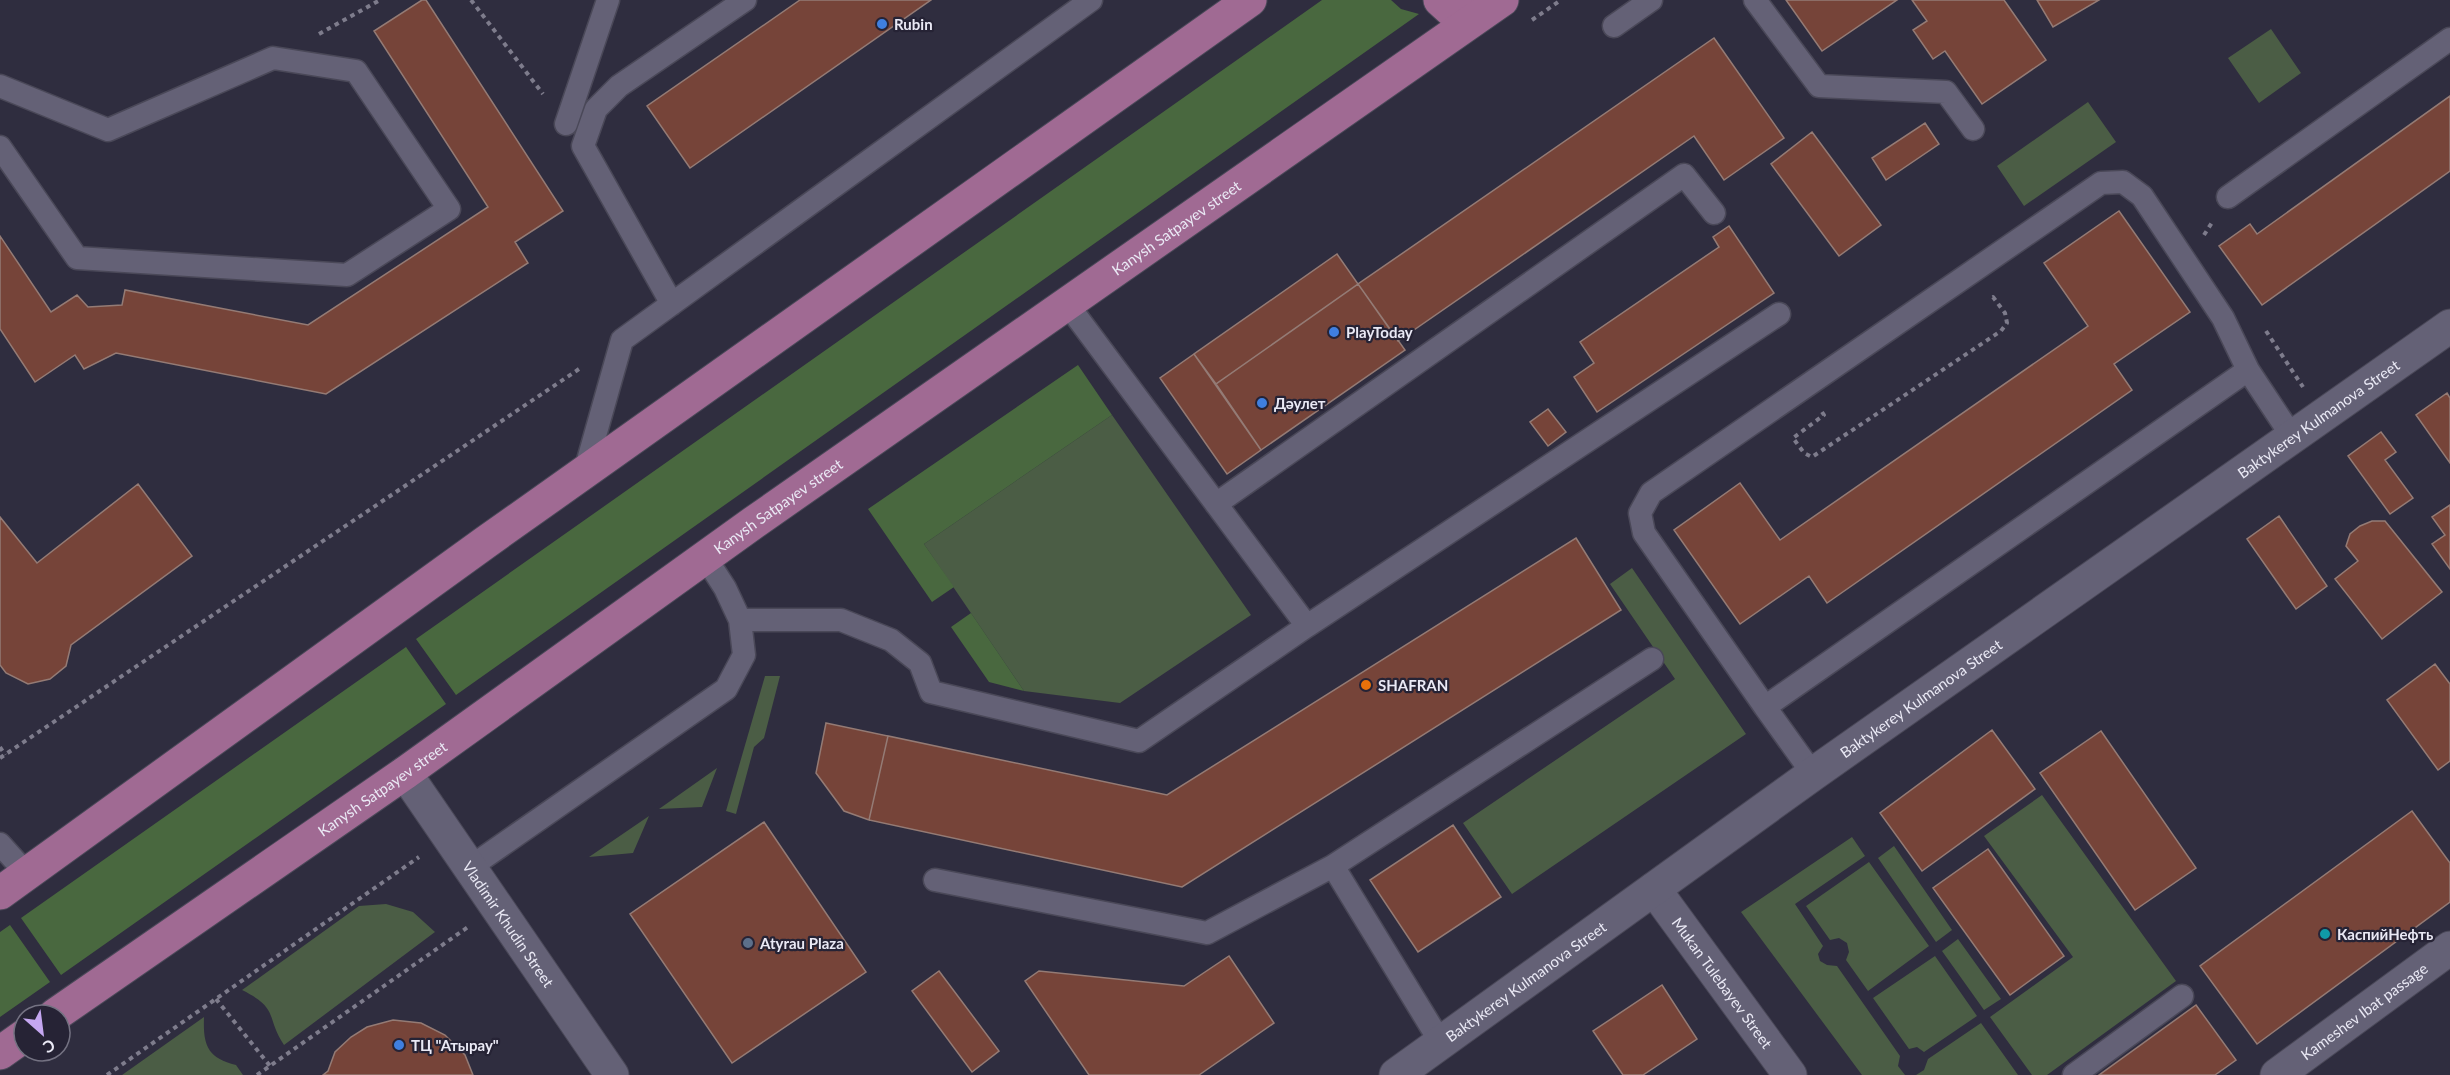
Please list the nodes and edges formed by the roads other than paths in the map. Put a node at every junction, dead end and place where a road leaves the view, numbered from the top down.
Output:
1 (608, 0) edge
2 (745, 0) edge
3 (1091, 0) edge
4 (1250, 0) edge
5 (1440, 0) edge
6 (1501, 0) edge
7 (1651, 0) edge
8 (1755, 0) edge
9 (1614, 26) dead end
10 (2450, 39) edge
11 (0, 86) edge
12 (566, 124) road end
13 (1973, 129) dead end
14 (0, 147) edge
15 (2228, 197) dead end
16 (1714, 213) dead end
17 (672, 304) junction
18 (1068, 305) junction
19 (1779, 314) dead end
20 (2450, 326) edge
21 (2248, 370) junction
22 (2293, 438) junction
23 (585, 471) junction
24 (1216, 504) junction
25 (705, 557) junction
26 (740, 620) junction
27 (1307, 626) junction
28 (1652, 659) dead end
29 (1765, 706) junction
30 (405, 773) junction
31 (1813, 774) junction
32 (0, 844) edge
33 (1333, 866) junction
34 (469, 868) junction
35 (27, 874) junction
36 (935, 880) dead end
37 (1654, 888) junction
38 (0, 893) edge
39 (2450, 948) edge
40 (2182, 996) dead end
41 (72, 1003) edge
42 (1441, 1043) junction
43 (612, 1075) edge
44 (1396, 1075) edge
45 (1790, 1075) edge
46 (2074, 1075) edge
47 (2277, 1075) edge

1 - 12 lane
2 - 17 lane
3 - 17 lane
4 - 23 main road
5 - 6 main road
6 - 18 main road, Kanysh Satpayev street
7 - 9 lane
8 - 13 lane
10 - 15 lane
11 - 14 lane
16 - 24 lane
17 - 23 lane
18 - 24 lane
18 - 25 main road, Kanysh Satpayev street
19 - 27 lane
20 - 22 street, Baktykerey Kulmanova Street
21 - 22 lane
21 - 29 lane
21 - 29 lane
22 - 31 street, Baktykerey Kulmanova Street
23 - 35 main road
24 - 27 lane
25 - 26 lane
25 - 30 main road, Kanysh Satpayev street
26 - 27 lane
26 - 34 lane
28 - 33 lane
29 - 31 lane
30 - 34 street, Vladimir Khudin Street
30 - 41 main road, Kanysh Satpayev street
31 - 37 street, Baktykerey Kulmanova Street
32 - 35 lane
33 - 36 lane
33 - 42 lane
34 - 43 street, Vladimir Khudin Street
35 - 38 main road
37 - 42 street, Baktykerey Kulmanova Street
37 - 45 street, Mukan Tulebayev Street
39 - 47 street, Kameshev Ibat passage
40 - 46 lane
42 - 44 street, Baktykerey Kulmanova Street

